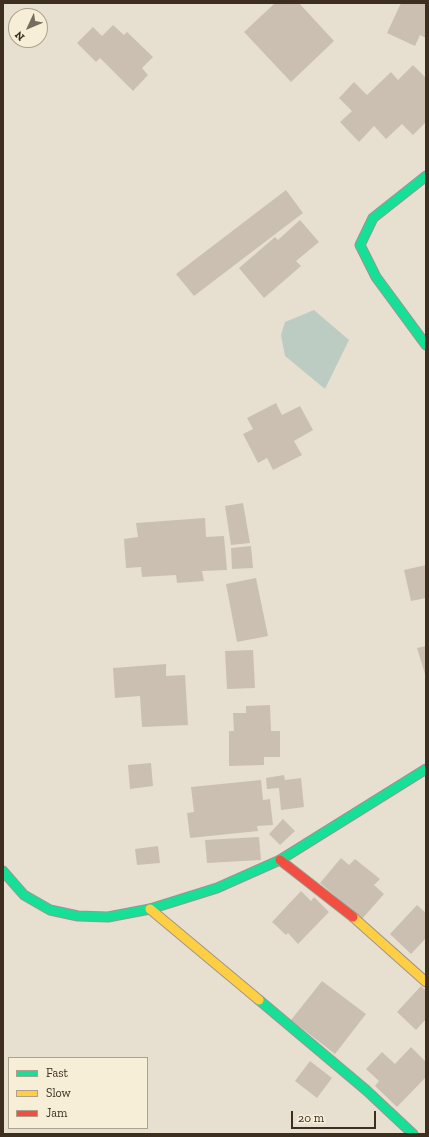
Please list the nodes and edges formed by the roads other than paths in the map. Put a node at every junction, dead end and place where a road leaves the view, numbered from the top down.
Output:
1 (426, 176) edge
2 (426, 345) edge
3 (426, 769) edge
4 (280, 860) junction
5 (3, 871) edge
6 (150, 909) junction
7 (426, 982) edge
8 (413, 1134) edge

1 - 2 street
3 - 4 street
4 - 6 street
4 - 7 street
5 - 6 street
6 - 8 street

